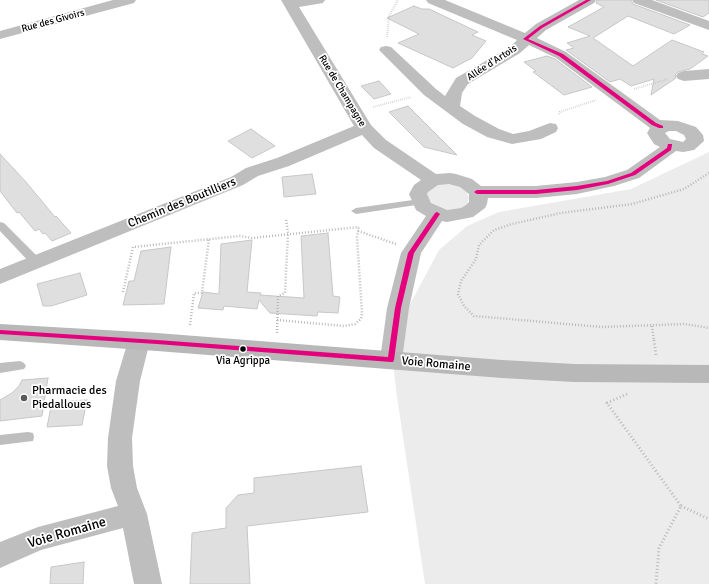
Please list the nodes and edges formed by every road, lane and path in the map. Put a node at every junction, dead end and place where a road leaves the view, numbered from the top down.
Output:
1 (129, 0) edge
2 (318, 0) edge
3 (398, 0) edge
4 (433, 0) edge
5 (589, 0) edge
6 (639, 0) edge
7 (289, 2) edge
8 (709, 26) edge
9 (0, 35) edge
10 (525, 39) junction
11 (386, 50) joint
12 (709, 74) edge
13 (684, 76) joint
14 (628, 91) dead end
15 (430, 92) junction
16 (601, 99) dead end
17 (372, 108) dead end
18 (450, 108) junction
19 (661, 127) junction
20 (364, 128) junction
21 (550, 128) joint
22 (702, 135) edge
23 (670, 145) junction
24 (709, 173) edge
25 (433, 180) junction
26 (477, 192) junction
27 (428, 208) junction
28 (356, 211) joint
29 (286, 218) dead end
30 (0, 225) edge
31 (359, 227) junction
32 (358, 231) junction
33 (288, 234) junction
34 (209, 240) junction
35 (398, 244) dead end
36 (36, 262) junction
37 (0, 277) edge
38 (123, 292) dead end
39 (277, 320) junction
40 (652, 326) junction
41 (709, 328) edge
42 (190, 330) dead end
43 (0, 332) edge
44 (276, 336) dead end
45 (139, 341) junction
46 (391, 360) junction
47 (20, 366) dead end
48 (0, 368) edge
49 (658, 374) junction
50 (709, 374) edge
51 (28, 437) dead end
52 (0, 440) edge
53 (682, 506) junction
54 (134, 514) junction
55 (709, 519) edge
56 (0, 555) edge
57 (148, 584) edge
58 (656, 584) edge

1 - 9 street, Rue des Givoirs
2 - 7 street
3 - 11 path
4 - 10 street
5 - 10 street, Allée d'Artois
6 - 8 street
7 - 20 street, Rue de Champagne
10 - 18 street, Allée d'Artois
10 - 19 street
11 - 15 street
12 - 13 street
13 - 14 path
15 - 17 path
15 - 18 street
16 - 21 path
18 - 21 street
19 - 22 street
19 - 23 street
20 - 25 street, Rue de Champagne
20 - 36 street, Chemin des Boutilliers
22 - 23 street
23 - 26 street
24 - 40 path
25 - 26 street
25 - 27 street
26 - 27 street
27 - 28 lane
27 - 46 street
28 - 31 path
29 - 33 path
30 - 36 lane
31 - 32 path
31 - 33 path
32 - 35 path
32 - 39 path
33 - 34 path
33 - 39 path
34 - 38 path
34 - 42 path
36 - 37 street, Chemin des Boutilliers
39 - 44 path
40 - 41 path
40 - 49 path
43 - 45 main road, Voie Romaine
45 - 46 main road, Voie Romaine
45 - 54 street
46 - 49 main road, Voie Romaine
47 - 48 lane
49 - 50 main road, Voie Romaine
49 - 53 path
51 - 52 lane
53 - 55 path
53 - 58 path
54 - 56 street, Voie Romaine
54 - 57 street

